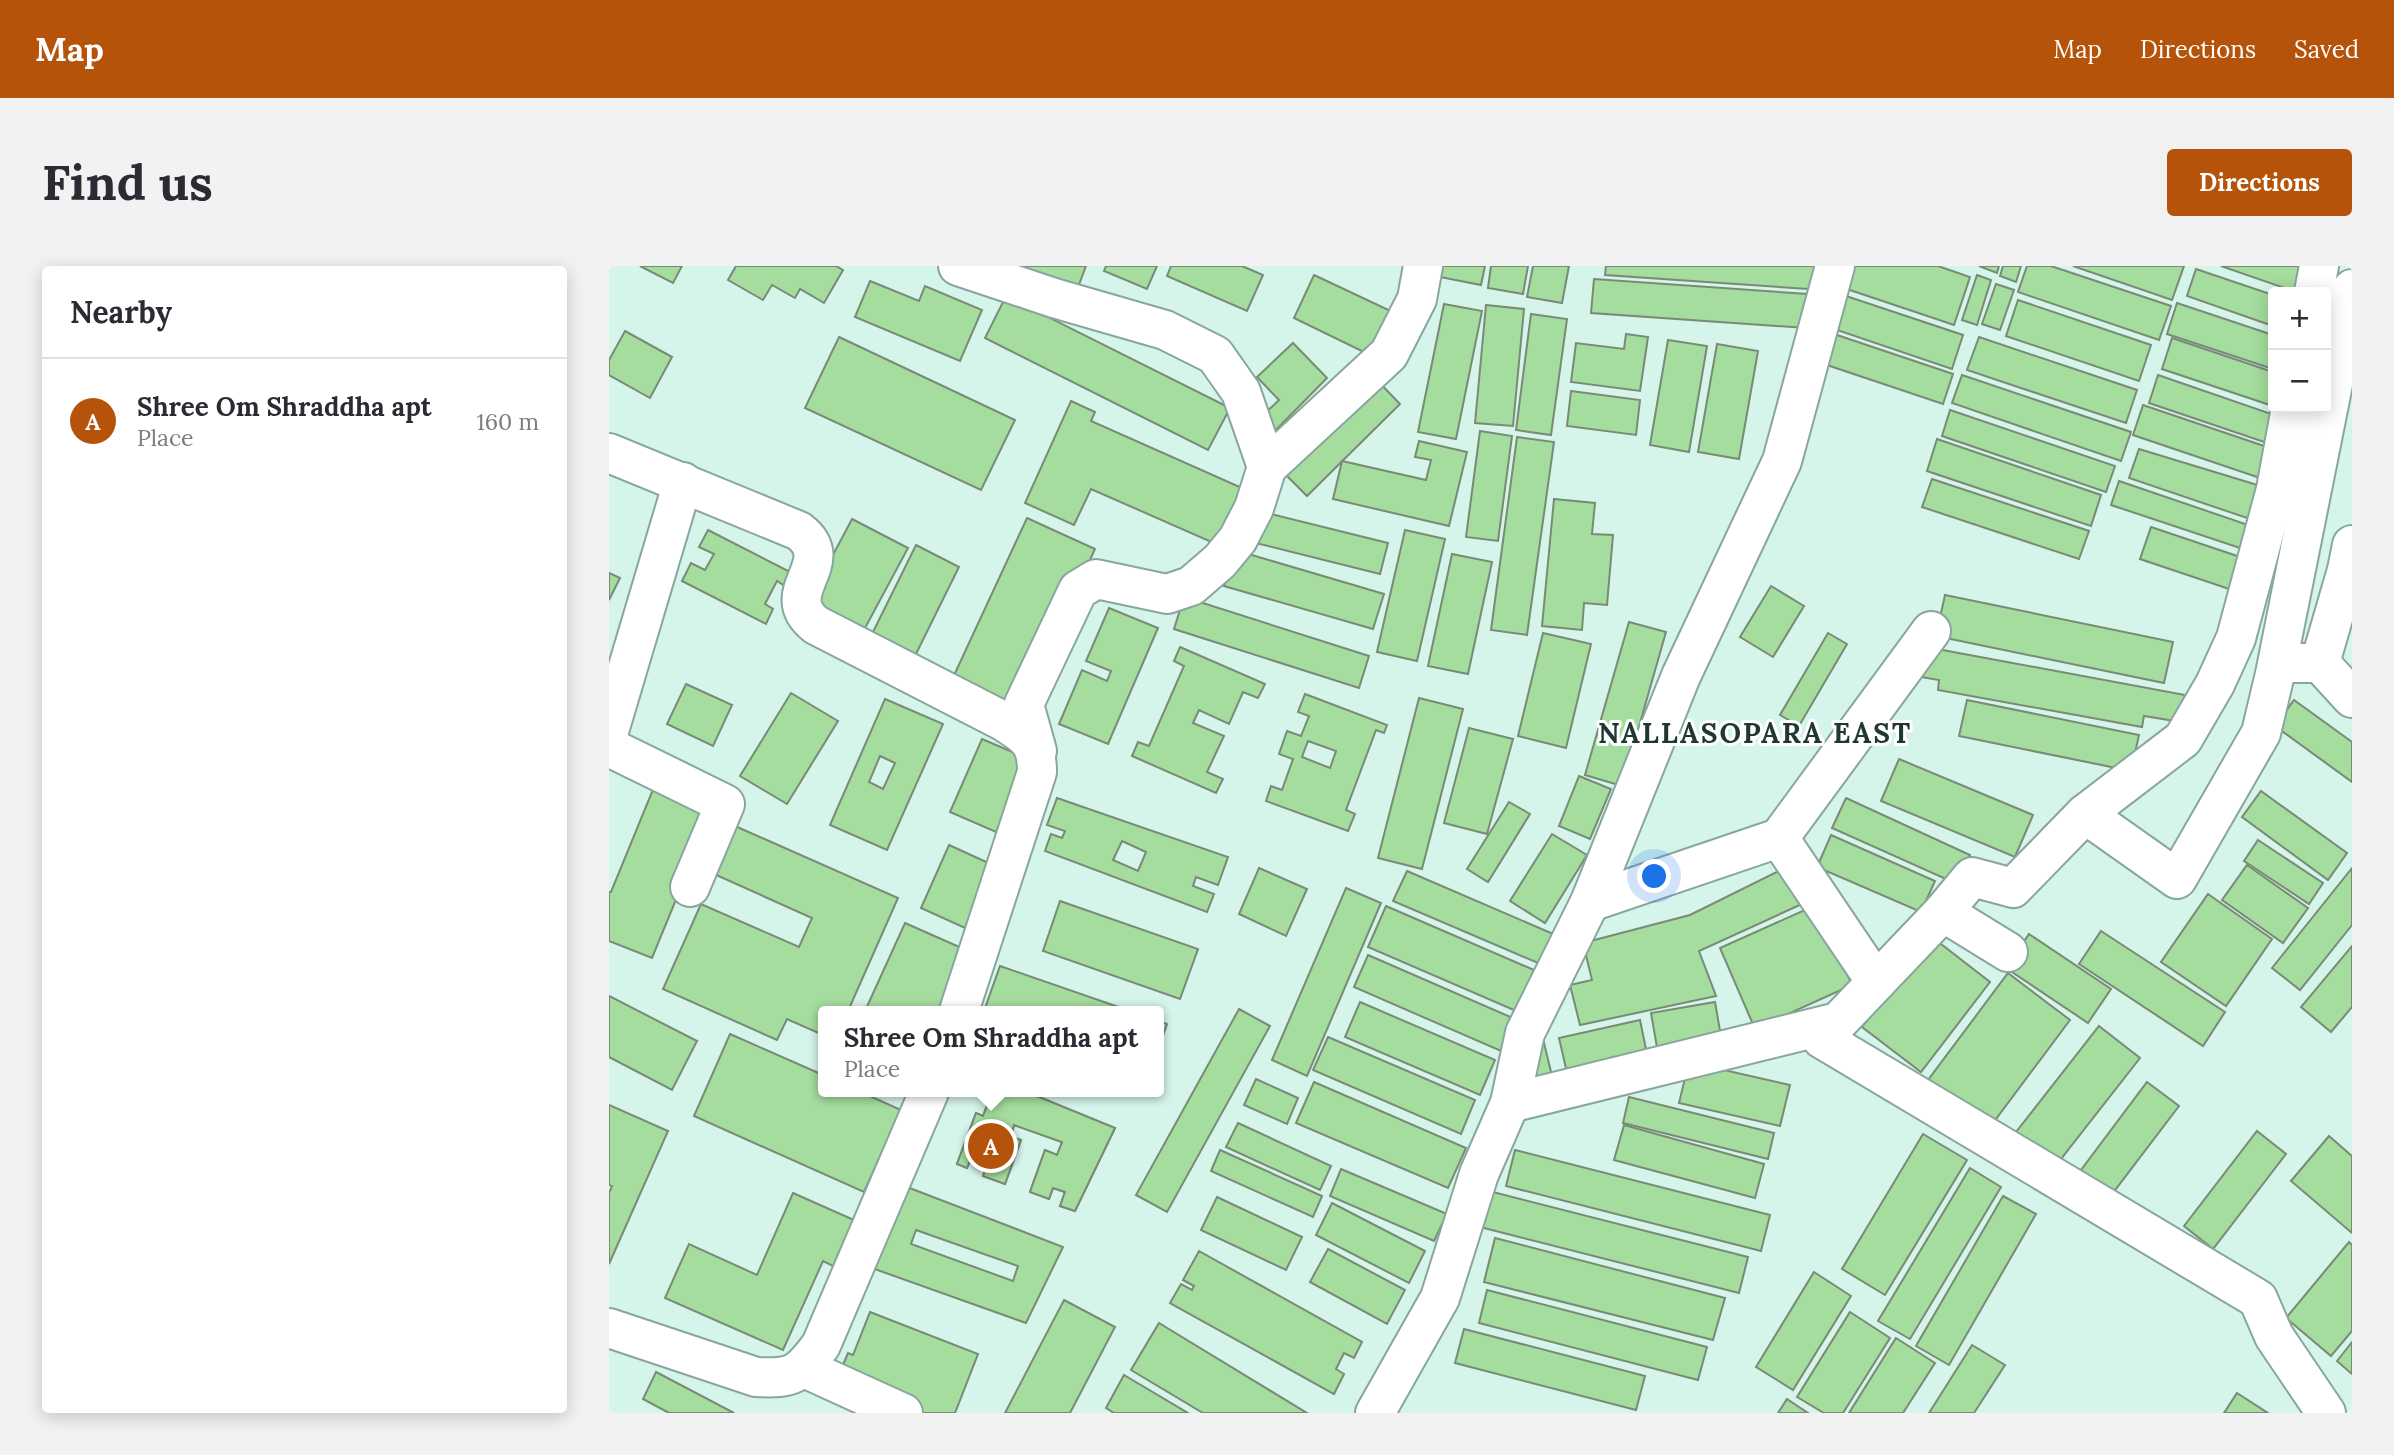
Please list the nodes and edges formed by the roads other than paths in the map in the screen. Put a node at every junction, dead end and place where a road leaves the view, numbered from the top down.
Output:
1 (958, 266) edge
2 (1423, 266) edge
3 (1835, 266) edge
4 (2319, 266) edge
5 (2315, 287) edge
6 (2352, 289) edge
7 (2290, 413) edge
8 (609, 453) edge
9 (1267, 467) junction
10 (683, 482) junction
11 (2352, 545) edge
12 (1931, 631) dead end
13 (2277, 663) junction
14 (2320, 663) junction
15 (2352, 698) edge
16 (609, 731) edge
17 (609, 747) edge
18 (1037, 751) junction
19 (2085, 814) junction
20 (1779, 838) junction
21 (690, 887) dead end
22 (1590, 902) junction
23 (1943, 912) junction
24 (2008, 953) dead end
25 (1876, 982) junction
26 (961, 1006) edge
27 (1838, 1022) junction
28 (927, 1097) edge
29 (1510, 1103) junction
30 (609, 1328) edge
31 (804, 1368) junction
32 (903, 1413) edge
33 (1375, 1413) edge
34 (2326, 1413) edge

1 - 9 street
2 - 9 street
3 - 22 street
4 - 5 street
6 - 13 street
7 - 19 street
8 - 10 street
9 - 18 street
10 - 16 street
10 - 18 street
11 - 14 street
12 - 20 street
13 - 14 street
13 - 19 street
14 - 15 street
17 - 21 street
18 - 26 street
19 - 23 street
20 - 22 street
20 - 25 street
22 - 29 street
23 - 24 street
23 - 25 street
25 - 27 street
27 - 29 street
27 - 34 street
28 - 31 street
29 - 33 street
30 - 31 street
31 - 32 street

